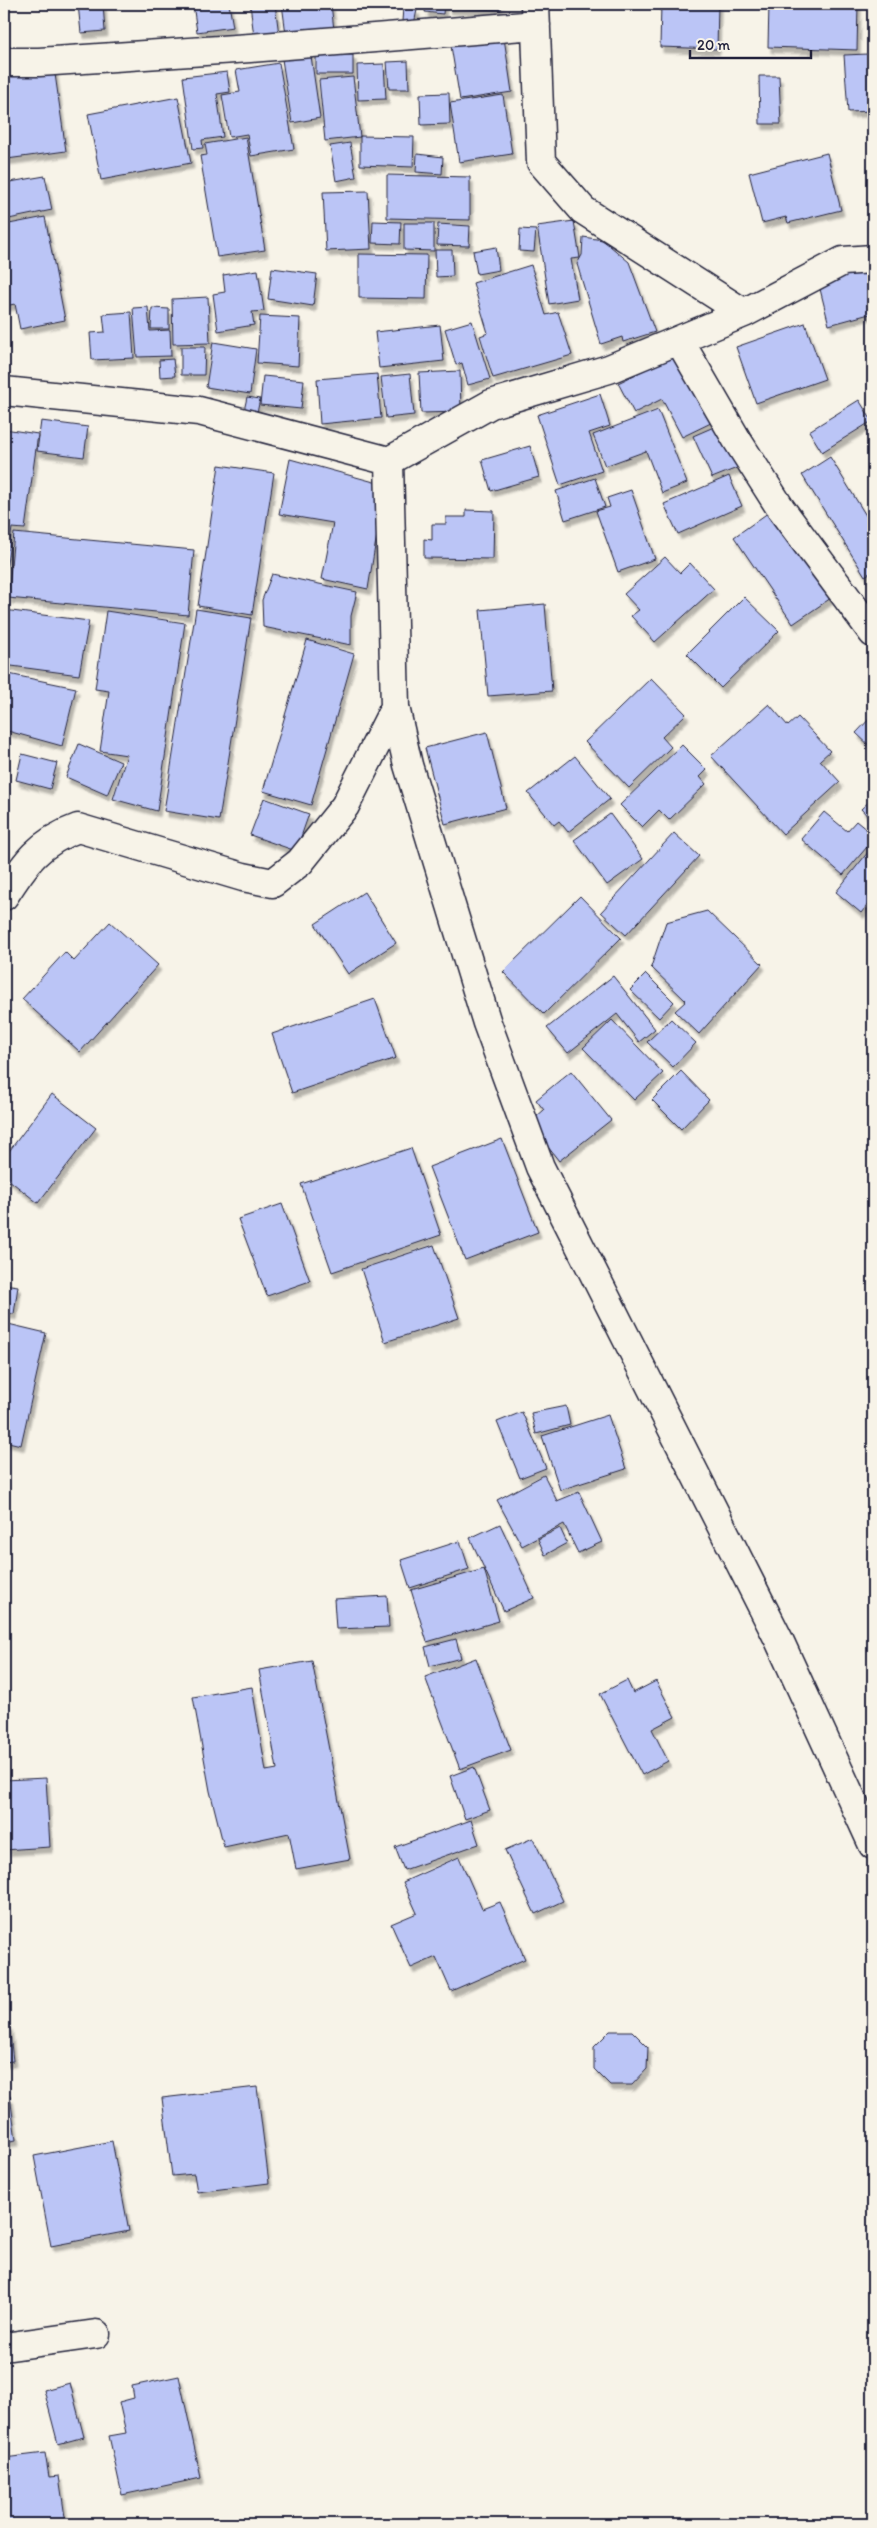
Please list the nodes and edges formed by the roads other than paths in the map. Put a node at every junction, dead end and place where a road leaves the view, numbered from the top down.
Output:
1 (536, 15) edge
2 (4, 62) edge
3 (873, 259) edge
4 (744, 313) junction
5 (679, 340) junction
6 (4, 391) edge
7 (389, 461) junction
8 (873, 633) edge
9 (395, 707) junction
10 (4, 896) edge
11 (873, 1845) edge
12 (96, 2334) dead end
13 (4, 2346) edge

1 - 2 street
1 - 4 street
3 - 4 street
4 - 5 street
5 - 7 street
5 - 8 street
6 - 7 street
7 - 9 street
9 - 10 street
9 - 11 street
12 - 13 street

